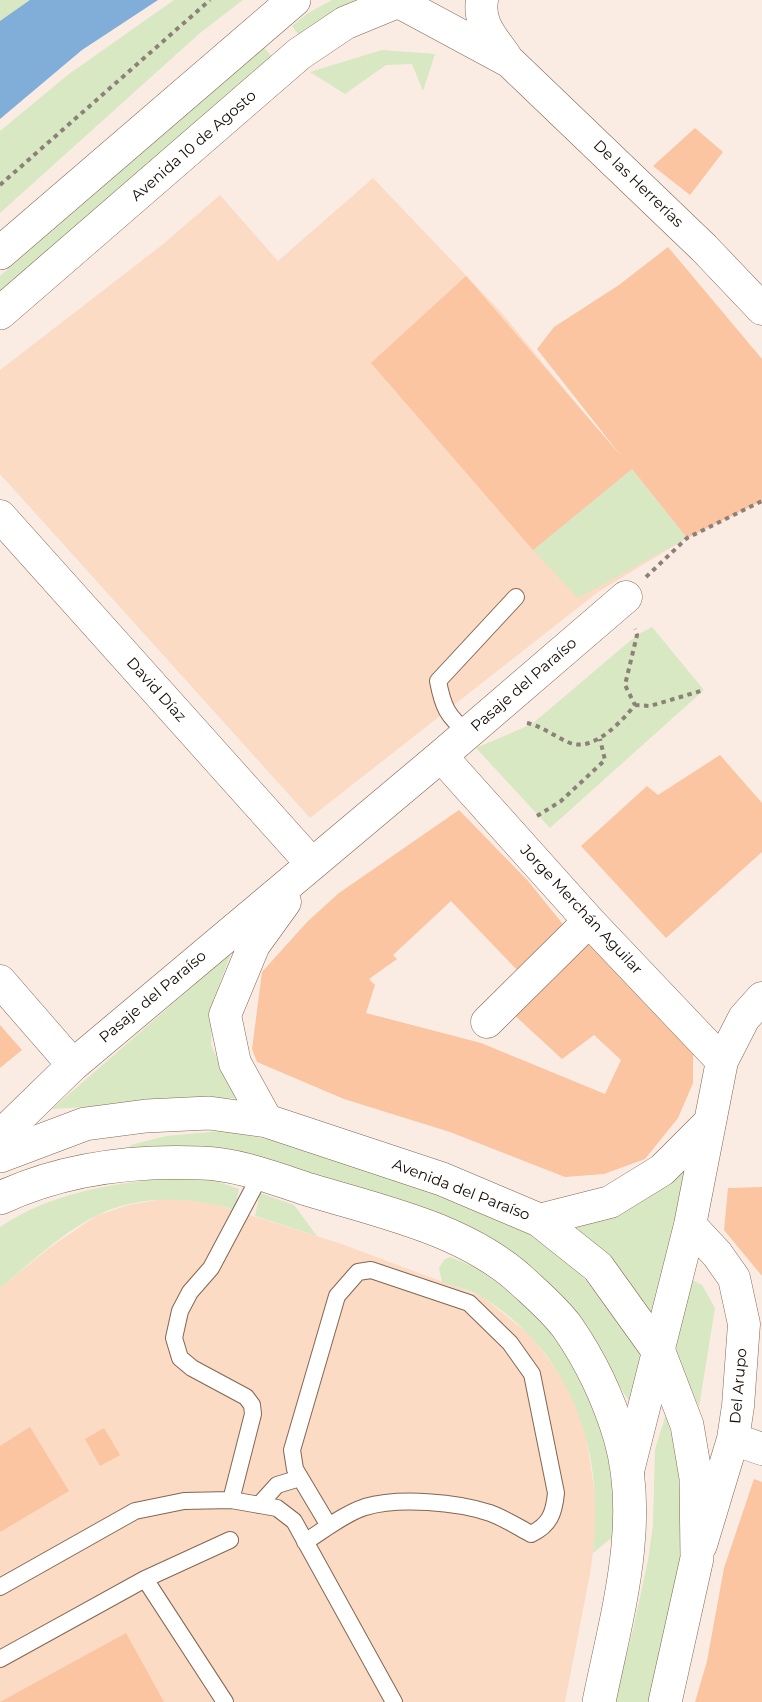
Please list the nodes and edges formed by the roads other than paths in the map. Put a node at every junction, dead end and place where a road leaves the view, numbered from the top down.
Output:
1 (294, 0) edge
2 (397, 0) edge
3 (482, 0) edge
4 (510, 62) junction
5 (0, 253) edge
6 (762, 309) edge
7 (0, 313) edge
8 (0, 516) edge
9 (516, 597) dead end
10 (626, 597) road end
11 (478, 724) junction
12 (441, 756) junction
13 (312, 864) junction
14 (589, 921) junction
15 (0, 981) edge
16 (762, 998) edge
17 (487, 1022) dead end
18 (722, 1061) junction
19 (73, 1065) junction
20 (267, 1121) junction
21 (709, 1123) junction
22 (0, 1136) edge
23 (0, 1156) edge
24 (261, 1174) junction
25 (0, 1198) edge
26 (539, 1220) junction
27 (690, 1225) junction
28 (753, 1323) edge
29 (659, 1352) junction
30 (748, 1444) edge
31 (627, 1471) junction
32 (300, 1478) junction
33 (231, 1500) junction
34 (259, 1505) junction
35 (329, 1526) junction
36 (230, 1540) dead end
37 (305, 1542) junction
38 (697, 1558) junction
39 (145, 1579) junction
40 (0, 1587) edge
41 (0, 1659) edge
42 (225, 1702) edge
43 (394, 1702) edge
44 (599, 1702) edge
45 (665, 1702) edge

1 - 5 main road
2 - 4 street, De las Herrerías
2 - 7 main road, Avenida 10 de Agosto
3 - 4 street, De las Herrerías
4 - 6 street, De las Herrerías
8 - 13 street, David Díaz
9 - 11 lane
10 - 11 street, Pasaje del Paraíso
11 - 12 street, Pasaje del Paraíso
12 - 13 street, Pasaje del Paraíso
12 - 14 street, Jorge Merchán Aguilar
13 - 19 street, Pasaje del Paraíso
13 - 20 street, Pasaje del Paraíso
14 - 17 street
14 - 18 street, Jorge Merchán Aguilar
15 - 19 street
16 - 18 street
18 - 21 street
19 - 22 street, Pasaje del Paraíso
20 - 23 main road, Avenida del Paraíso
20 - 26 main road, Avenida del Paraíso
21 - 26 street
21 - 27 street
24 - 25 main road
24 - 31 main road
24 - 33 lane
26 - 29 main road, Avenida del Paraíso
27 - 28 street, Del Arupo
27 - 29 street
28 - 30 street, Del Arupo
29 - 31 street
29 - 38 main road, Avenida del Paraíso
30 - 38 street, Del Arupo
31 - 44 main road
32 - 34 lane
32 - 35 lane
32 - 35 lane
33 - 34 lane
33 - 40 lane
34 - 37 lane
35 - 37 lane
36 - 39 lane
37 - 43 lane
38 - 45 main road, Avenida del Paraíso
39 - 41 lane
39 - 42 lane

